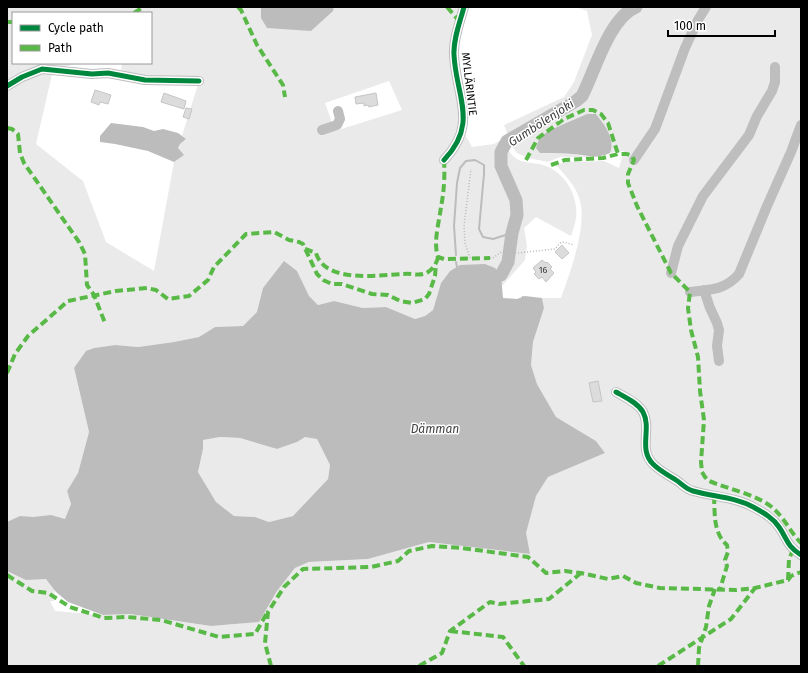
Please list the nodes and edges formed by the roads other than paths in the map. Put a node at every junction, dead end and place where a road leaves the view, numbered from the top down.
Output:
1 (464, 7) edge
2 (706, 7) edge
3 (775, 67) dead end
4 (199, 81) dead end
5 (7, 86) edge
6 (338, 111) dead end
7 (801, 125) edge
8 (322, 130) dead end
9 (444, 160) dead end
10 (634, 160) dead end
11 (671, 273) dead end
12 (704, 290) junction
13 (690, 292) dead end
14 (719, 361) dead end
15 (616, 392) dead end
16 (801, 555) edge

1 - 9 street, MYLLÄRINTIE
2 - 10 street
3 - 11 street
4 - 5 street
6 - 8 street
7 - 12 street
12 - 13 street
12 - 14 street
15 - 16 street

